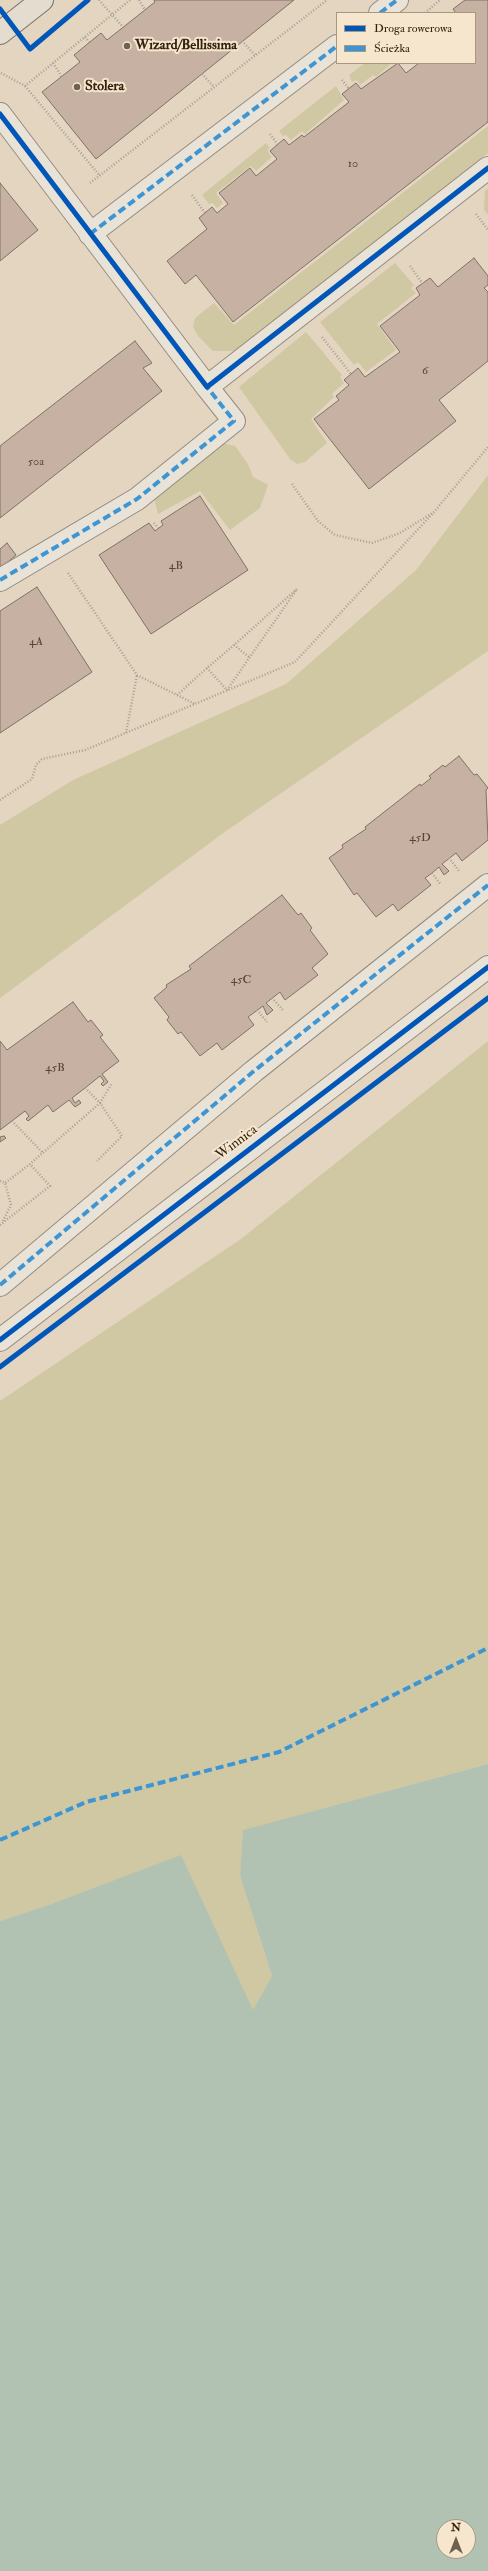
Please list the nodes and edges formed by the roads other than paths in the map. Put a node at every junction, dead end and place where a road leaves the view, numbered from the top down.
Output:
1 (42, 0) edge
2 (397, 0) edge
3 (381, 12) edge
4 (0, 33) edge
5 (336, 47) edge
6 (0, 114) edge
7 (488, 168) edge
8 (90, 234) junction
9 (208, 387) junction
10 (0, 580) edge
11 (488, 885) edge
12 (488, 967) edge
13 (0, 1284) edge
14 (0, 1340) edge

1 - 4 main road
2 - 3 street
5 - 8 street
6 - 8 street
7 - 9 street
8 - 9 street
9 - 10 street
11 - 13 street
12 - 14 street, Winnica

